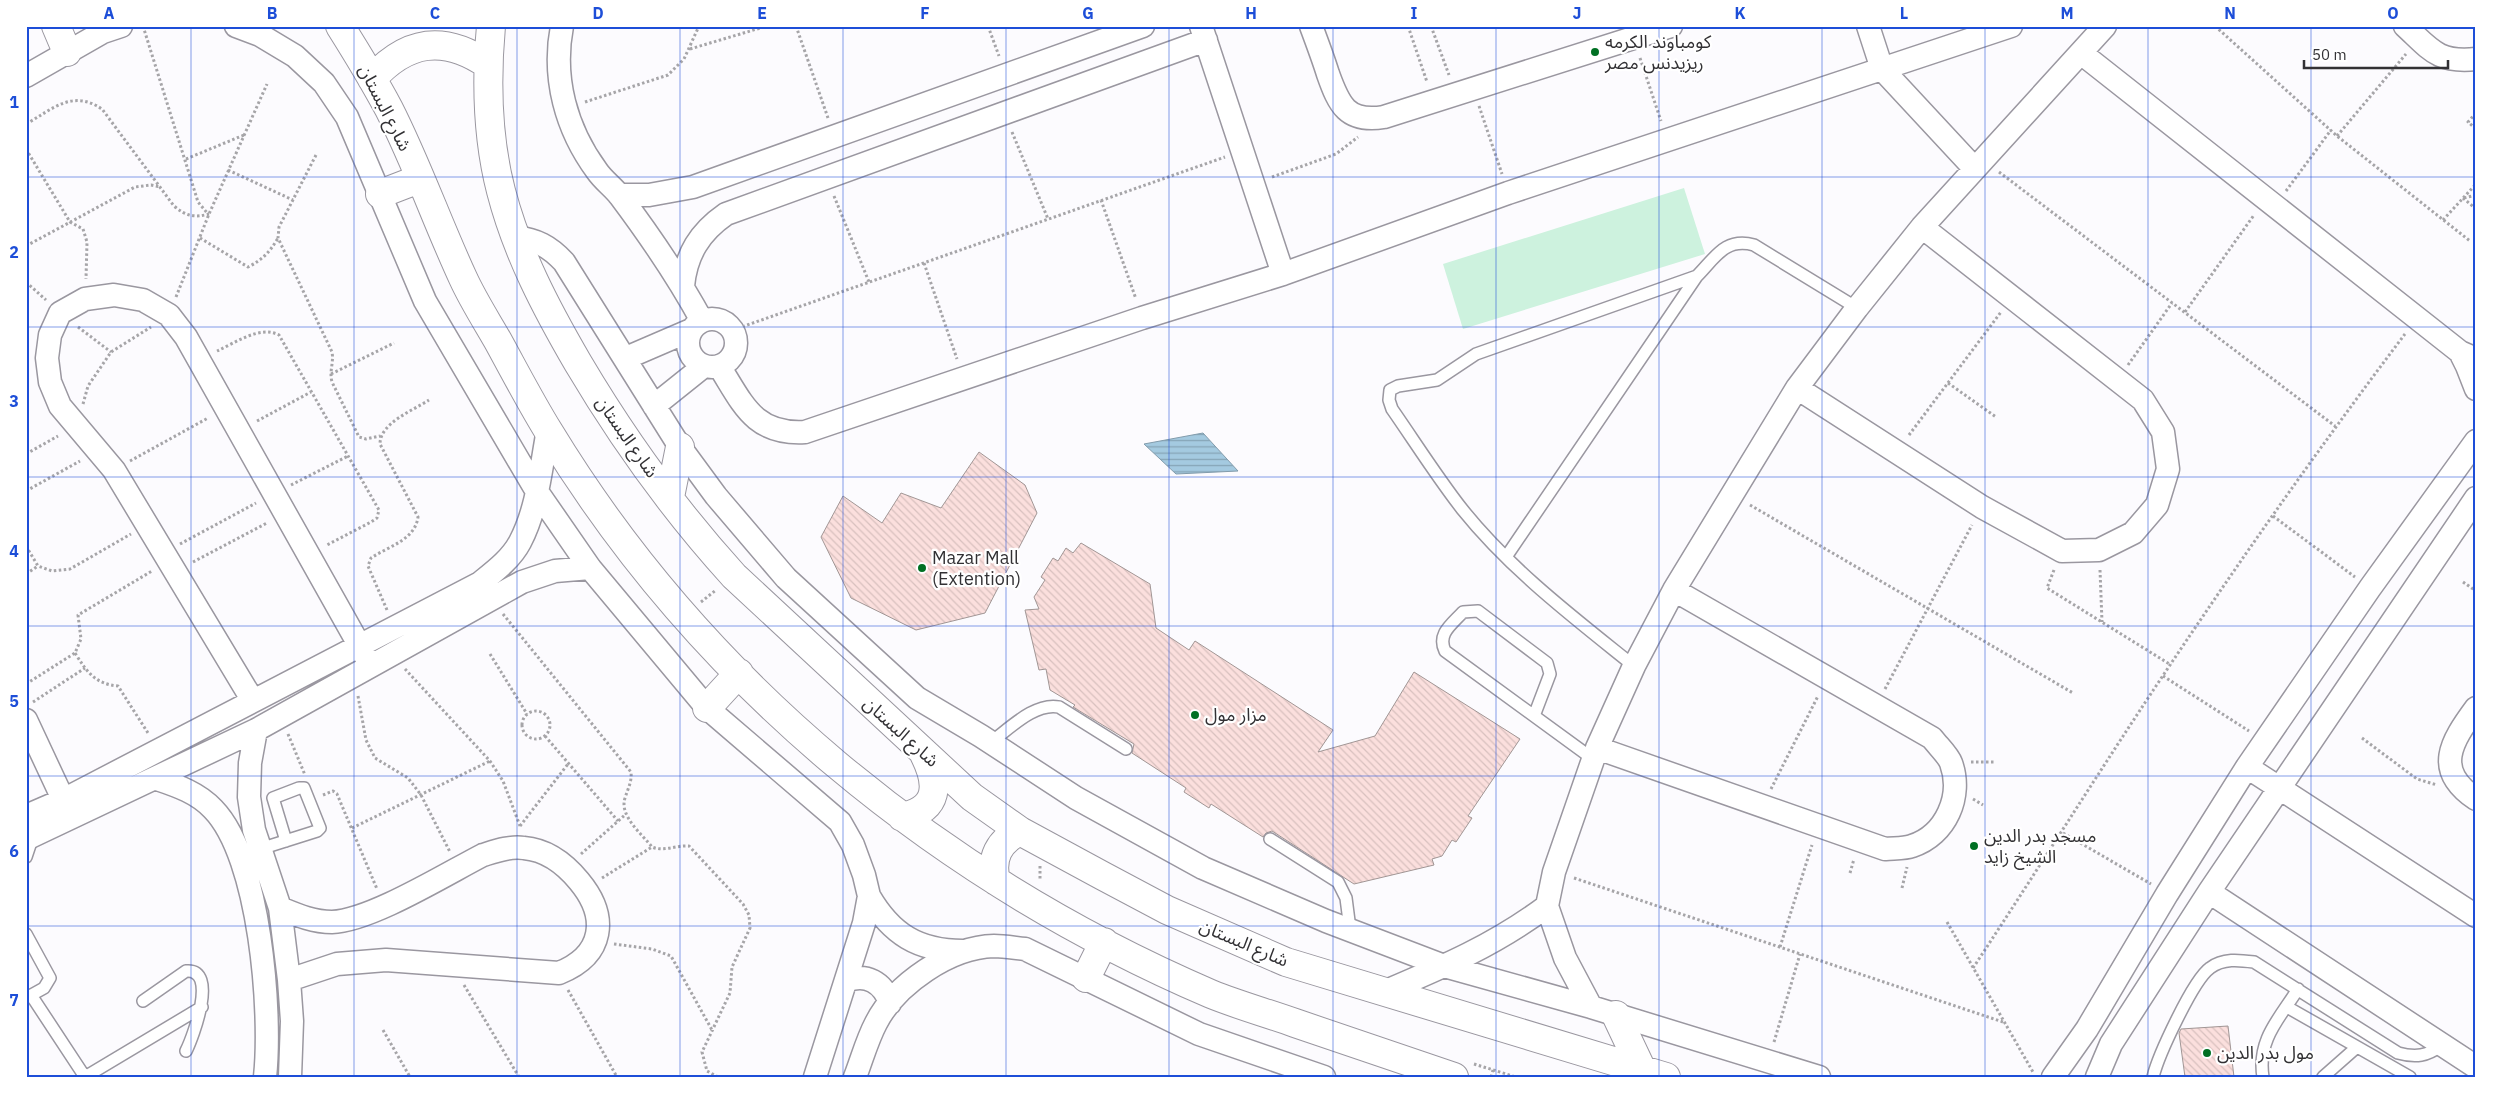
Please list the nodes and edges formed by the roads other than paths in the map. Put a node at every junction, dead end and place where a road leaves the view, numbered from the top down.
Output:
1 (56, 26) edge
2 (121, 26) edge
3 (236, 26) edge
4 (340, 26) edge
5 (490, 26) edge
6 (562, 26) edge
7 (1143, 26) edge
8 (1312, 26) edge
9 (1671, 26) edge
10 (1868, 26) edge
11 (2011, 26) edge
12 (2105, 26) edge
13 (1203, 33) edge
14 (2412, 33) edge
15 (67, 52) junction
16 (2081, 53) junction
17 (2476, 59) edge
18 (487, 64) junction
19 (1882, 69) junction
20 (26, 76) edge
21 (372, 79) junction
22 (921, 106) junction
23 (931, 139) junction
24 (1978, 164) junction
25 (419, 179) junction
26 (380, 194) junction
27 (619, 195) junction
28 (1922, 227) junction
29 (515, 237) junction
30 (1283, 274) junction
31 (1697, 276) junction
32 (683, 286) junction
33 (1857, 308) junction
34 (697, 326) junction
35 (2468, 356) edge
36 (626, 358) junction
37 (712, 366) junction
38 (1798, 388) junction
39 (2476, 389) edge
40 (654, 406) junction
41 (548, 430) junction
42 (2476, 441) edge
43 (680, 447) junction
44 (536, 490) junction
45 (670, 497) junction
46 (2476, 498) edge
47 (1506, 557) junction
48 (590, 568) junction
49 (1674, 590) junction
50 (360, 646) junction
51 (1634, 666) junction
52 (363, 670) junction
53 (739, 673) junction
54 (253, 701) junction
55 (706, 708) junction
56 (2476, 708) edge
57 (1534, 716) junction
58 (26, 720) edge
59 (256, 730) junction
60 (991, 742) junction
61 (1126, 749) dead end
62 (923, 752) junction
63 (1595, 753) junction
64 (2247, 767) junction
65 (158, 778) junction
66 (2279, 788) junction
67 (2476, 799) edge
68 (68, 809) junction
69 (902, 817) junction
70 (1020, 832) junction
71 (28, 837) edge
72 (1270, 839) dead end
73 (286, 840) junction
74 (260, 849) junction
75 (996, 881) junction
76 (2209, 892) junction
77 (868, 896) junction
78 (1546, 906) junction
79 (280, 908) junction
80 (2473, 909) edge
81 (1350, 929) junction
82 (26, 934) edge
83 (1104, 942) junction
84 (966, 952) junction
85 (1444, 966) junction
86 (1086, 978) junction
87 (289, 980) junction
88 (846, 981) junction
89 (2298, 989) junction
90 (1384, 992) junction
91 (28, 996) edge
92 (143, 1001) dead end
93 (890, 1003) junction
94 (202, 1007) junction
95 (2287, 1007) junction
96 (1603, 1011) junction
97 (2442, 1045) junction
98 (2358, 1047) junction
99 (186, 1051) dead end
100 (2476, 1067) edge
101 (266, 1068) edge
102 (291, 1070) edge
103 (1654, 1073) edge
104 (2059, 1074) edge
105 (85, 1077) edge
106 (814, 1077) edge
107 (855, 1077) edge
108 (1324, 1077) edge
109 (1454, 1077) edge
110 (1819, 1077) edge
111 (2097, 1077) edge
112 (2153, 1077) edge
113 (2263, 1077) edge
114 (2323, 1077) edge
115 (2410, 1077) edge

1 - 15 street
2 - 15 street
3 - 26 street
4 - 21 street, شارع البستان
5 - 18 street, شارع البستان
6 - 27 street
7 - 22 street
8 - 9 street
10 - 19 street
11 - 19 street
12 - 16 street
13 - 23 street
13 - 30 street
14 - 17 street
15 - 20 street
16 - 24 street
16 - 35 street
18 - 21 street
18 - 29 street, شارع البستان
19 - 24 street
19 - 30 street
21 - 25 street, شارع البستان
22 - 23 street
22 - 27 street
23 - 32 street
24 - 28 street
25 - 26 street
25 - 41 street, شارع البستان
26 - 44 street
27 - 32 street
28 - 33 street
28 - 38 street
29 - 36 street
29 - 45 street, شارع البستان
30 - 37 street
31 - 33 lane
31 - 47 lane
31 - 47 lane
32 - 34 street
33 - 38 street
34 - 36 street
34 - 37 street
34 - 37 street
35 - 39 street
36 - 40 street
37 - 40 street
38 - 49 street
40 - 43 street
41 - 44 street
41 - 53 street, شارع البستان
42 - 64 street
43 - 45 street
43 - 60 street
44 - 48 street
44 - 50 street
45 - 62 street, شارع البستان
46 - 66 street
47 - 51 lane
48 - 52 street
48 - 55 street
49 - 51 street
49 - 63 street
50 - 52 street
50 - 54 street
50 - 54 street
51 - 63 street
52 - 59 street
53 - 55 street
53 - 69 street, شارع البستان
54 - 68 street
55 - 77 street
56 - 67 street
57 - 57 lane
57 - 63 lane
58 - 68 street
59 - 65 street
59 - 74 street
60 - 61 lane
60 - 81 street
62 - 69 street
62 - 70 street, شارع البستان
63 - 78 street
64 - 66 street
64 - 104 street
65 - 68 street
65 - 101 street
66 - 76 street
66 - 80 street
68 - 71 street
69 - 75 street, شارع البستان
70 - 75 street
70 - 90 street, شارع البستان
72 - 81 lane
73 - 73 lane
73 - 74 lane
74 - 79 street
75 - 83 street, شارع البستان
76 - 97 street
76 - 111 street
77 - 84 street
77 - 88 street
78 - 85 street
78 - 96 street
79 - 87 street
79 - 87 street
81 - 85 street
82 - 91 lane
83 - 86 street
83 - 109 street, شارع البستان
84 - 86 street
84 - 93 street
85 - 90 street
85 - 96 street
86 - 108 street
87 - 102 street
88 - 93 street
88 - 106 street
89 - 95 lane
89 - 97 lane
89 - 112 lane
90 - 103 street, شارع البستان
91 - 105 lane
92 - 94 lane
93 - 107 street
94 - 99 lane
94 - 105 lane
95 - 98 lane
95 - 113 lane
96 - 103 street
96 - 110 street
97 - 100 street
98 - 114 lane
98 - 115 lane
101 - 102 street

